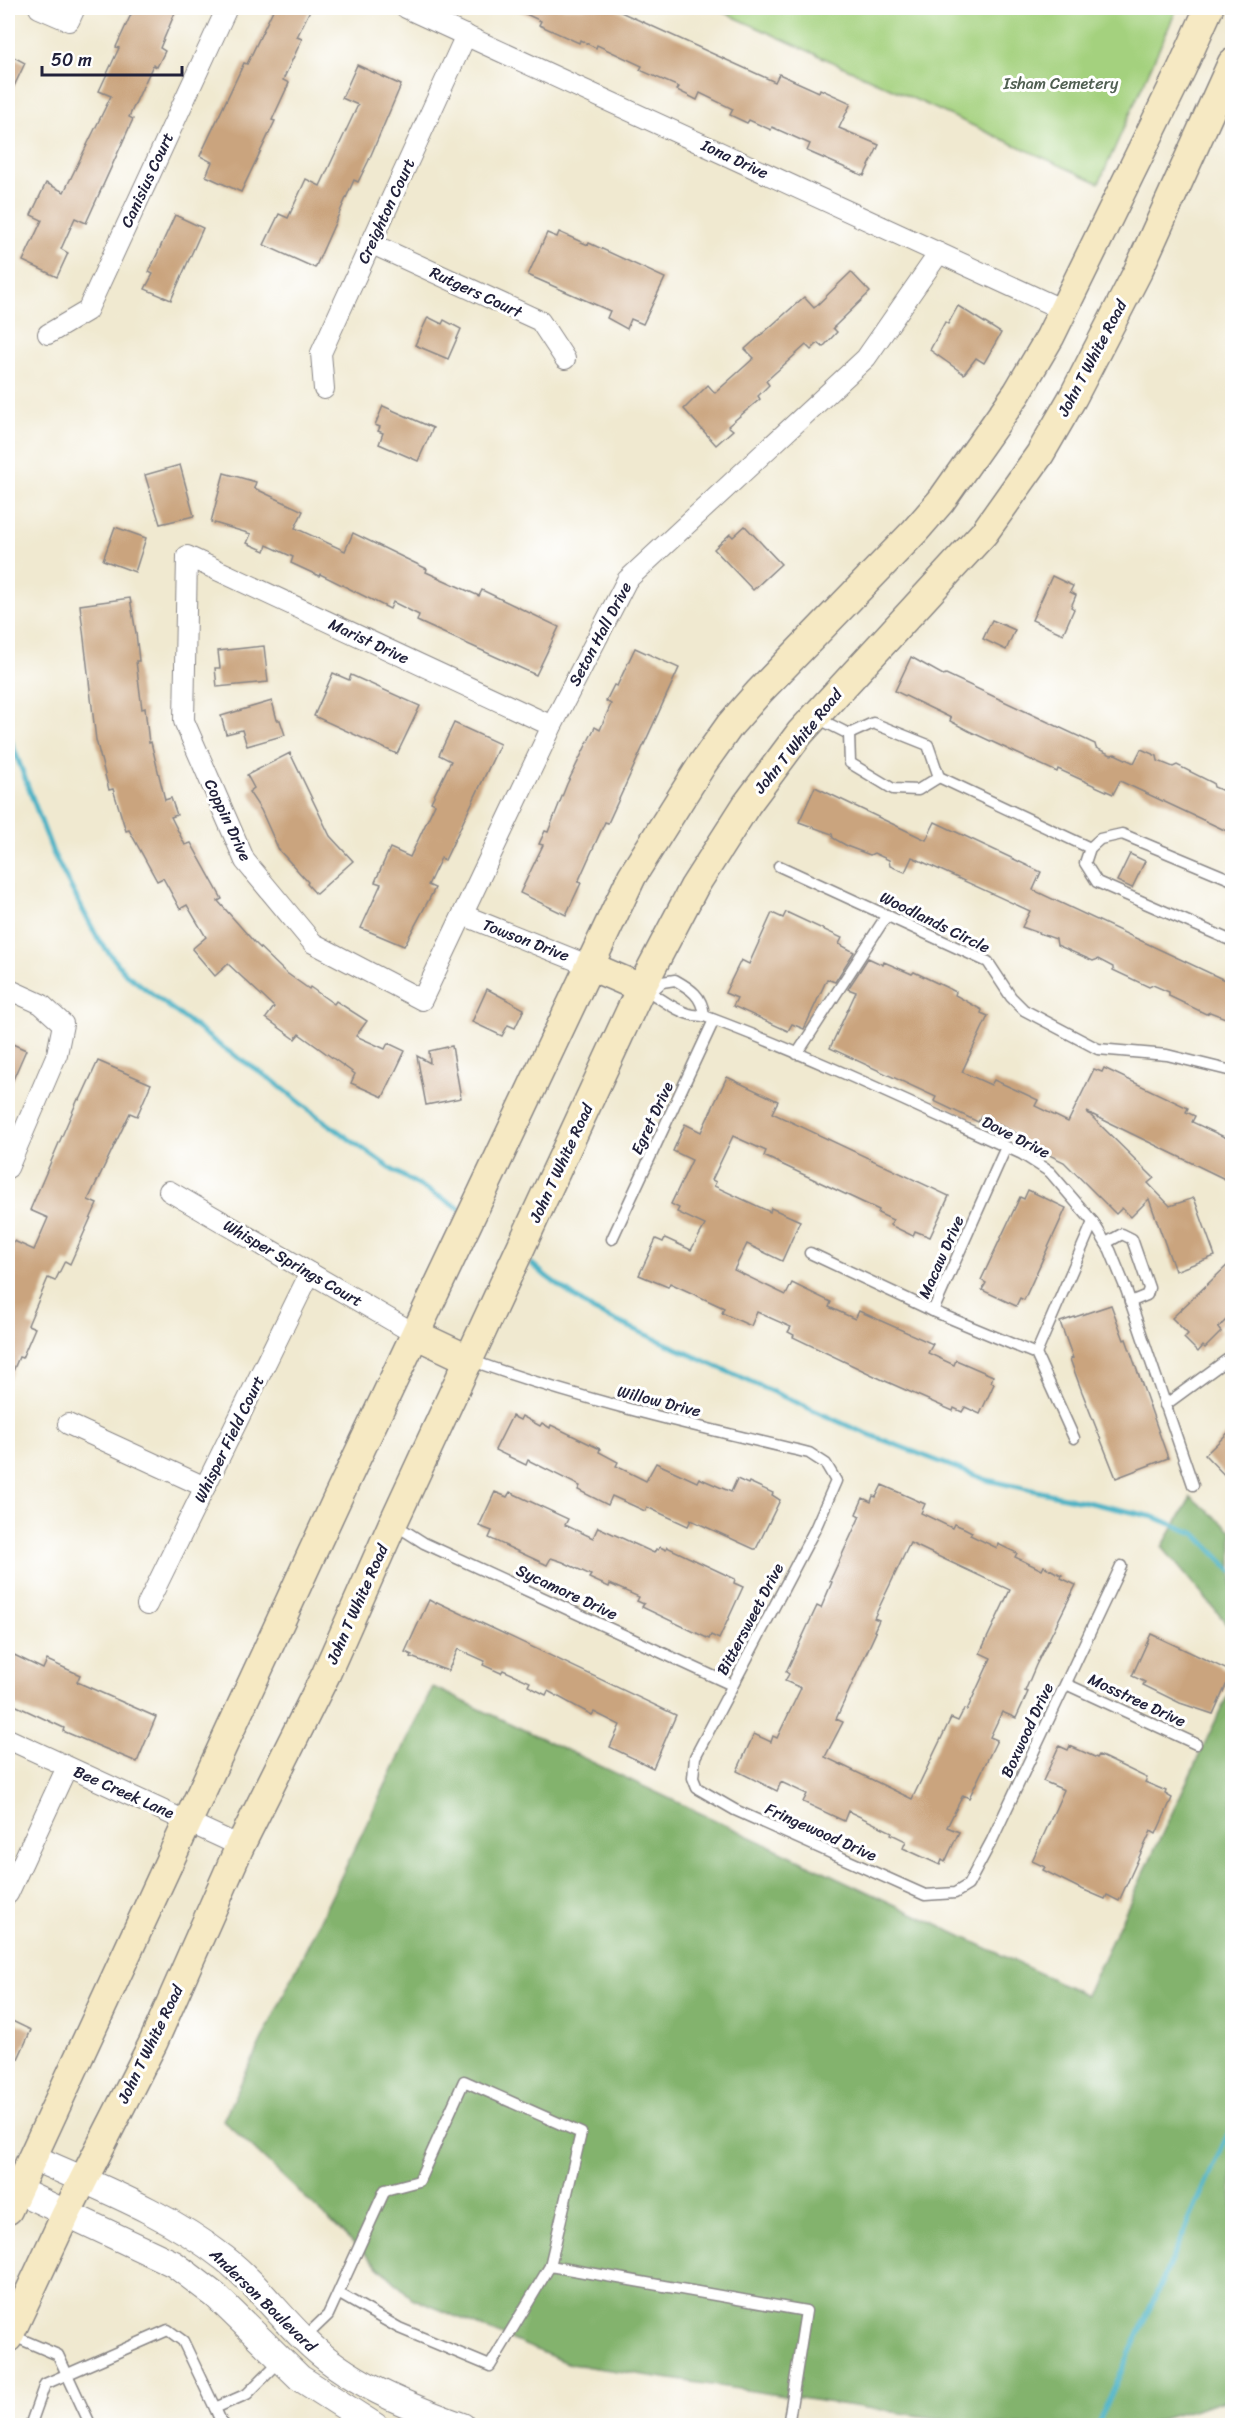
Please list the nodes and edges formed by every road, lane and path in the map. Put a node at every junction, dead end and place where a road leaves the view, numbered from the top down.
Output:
1 (39, 8) edge
2 (227, 8) edge
3 (406, 8) edge
4 (1209, 8) edge
5 (72, 14) edge
6 (466, 35) junction
7 (1233, 63) edge
8 (370, 243) junction
9 (939, 253) junction
10 (1063, 310) junction
11 (48, 334) dead end
12 (565, 359) dead end
13 (324, 389) dead end
14 (187, 556) joint
15 (814, 717) junction
16 (552, 726) junction
17 (849, 734) junction
18 (939, 777) junction
19 (1090, 848) junction
20 (779, 866) dead end
21 (1233, 880) edge
22 (463, 915) junction
23 (887, 915) junction
24 (1233, 942) edge
25 (590, 966) junction
26 (8, 989) edge
27 (646, 990) junction
28 (422, 1000) joint
29 (709, 1018) junction
30 (796, 1054) junction
31 (1233, 1071) edge
32 (1006, 1147) junction
33 (8, 1168) edge
34 (169, 1191) dead end
35 (1093, 1222) junction
36 (612, 1239) dead end
37 (1106, 1243) junction
38 (810, 1253) dead end
39 (310, 1273) junction
40 (1131, 1302) junction
41 (933, 1311) junction
42 (417, 1335) junction
43 (1036, 1354) junction
44 (1228, 1359) edge
45 (470, 1360) junction
46 (1233, 1371) edge
47 (1164, 1405) junction
48 (68, 1424) dead end
49 (1074, 1438) dead end
50 (834, 1476) joint
51 (1193, 1485) dead end
52 (205, 1486) junction
53 (393, 1523) junction
54 (1121, 1566) dead end
55 (147, 1605) dead end
56 (1065, 1684) junction
57 (732, 1685) junction
58 (8, 1739) edge
59 (1196, 1744) dead end
60 (67, 1767) junction
61 (693, 1778) joint
62 (189, 1821) junction
63 (240, 1846) junction
64 (8, 1894) edge
65 (947, 1894) joint
66 (32, 2157) junction
67 (83, 2180) junction
68 (12, 2200) edge
69 (66, 2214) junction
70 (550, 2266) junction
71 (338, 2293) junction
72 (8, 2336) edge
73 (303, 2339) junction
74 (281, 2360) junction
75 (68, 2375) junction
76 (214, 2408) junction
77 (75, 2421) dead end
78 (88, 2421) edge
79 (30, 2426) edge
80 (223, 2426) edge
81 (375, 2426) edge
82 (462, 2426) edge
83 (788, 2426) edge

1 - 5 street
2 - 11 street, Canisius Court
3 - 6 street, Iona Drive
4 - 10 main road
6 - 8 street, Creighton Court
6 - 9 street, Iona Drive
7 - 15 main road, John T White Road
8 - 12 street, Rutgers Court
8 - 13 street, Creighton Court
9 - 10 street, Iona Drive
9 - 16 street, Seton Hall Drive
10 - 25 main road
14 - 16 street, Marist Drive
14 - 28 street, Coppin Drive
15 - 17 lane
15 - 27 main road, John T White Road
16 - 22 street, Seton Hall Drive
17 - 18 lane
17 - 18 lane
18 - 19 lane
19 - 21 lane
19 - 24 lane
20 - 23 lane, Woodlands Circle
22 - 25 street, Towson Drive
22 - 28 street, Seton Hall Drive
23 - 30 lane
23 - 31 lane, Woodlands Circle
25 - 27 main road
25 - 42 main road
26 - 33 street
27 - 29 lane
27 - 29 lane
27 - 45 main road, John T White Road
29 - 30 lane, Dove Drive
29 - 36 lane, Egret Drive
30 - 32 lane, Dove Drive
32 - 35 lane, Dove Drive
32 - 41 lane, Macaw Drive
34 - 39 street, Whisper Springs Court
35 - 37 lane, Dove Drive
35 - 43 lane
37 - 40 lane, Dove Drive
37 - 40 lane
38 - 41 lane
39 - 42 street, Whisper Springs Court
39 - 52 street, Whisper Field Court
40 - 47 lane, Dove Drive
41 - 43 lane, Macaw Drive
42 - 45 main road
42 - 62 main road
43 - 49 lane
44 - 46 lane
44 - 47 lane
45 - 50 lane, Willow Drive
45 - 53 main road, John T White Road
47 - 51 lane, Dove Drive
48 - 52 street
50 - 57 lane, Bittersweet Drive
52 - 55 street, Whisper Field Court
53 - 57 lane, Sycamore Drive
53 - 63 main road, John T White Road
54 - 56 lane, Boxwood Drive
56 - 59 lane, Mosstree Drive
56 - 65 lane, Boxwood Drive
57 - 61 lane, Bittersweet Drive
58 - 60 street, Bee Creek Lane
60 - 62 street, Bee Creek Lane
60 - 64 street
61 - 65 lane, Fringewood Drive
62 - 63 street, Bee Creek Lane
62 - 66 main road
63 - 67 main road, John T White Road
66 - 67 street, Anderson Boulevard
66 - 68 main road
67 - 69 main road, John T White Road
67 - 73 street, Anderson Boulevard
68 - 69 street, Anderson Boulevard
69 - 72 main road, John T White Road
69 - 74 street, Anderson Boulevard
70 - 71 lane
70 - 71 lane
70 - 83 lane
71 - 73 lane
72 - 75 lane
73 - 74 street
73 - 82 street, Anderson Boulevard
74 - 76 lane
74 - 81 street, Anderson Boulevard
75 - 76 lane
75 - 78 lane
75 - 79 lane
76 - 80 lane
77 - 78 lane

